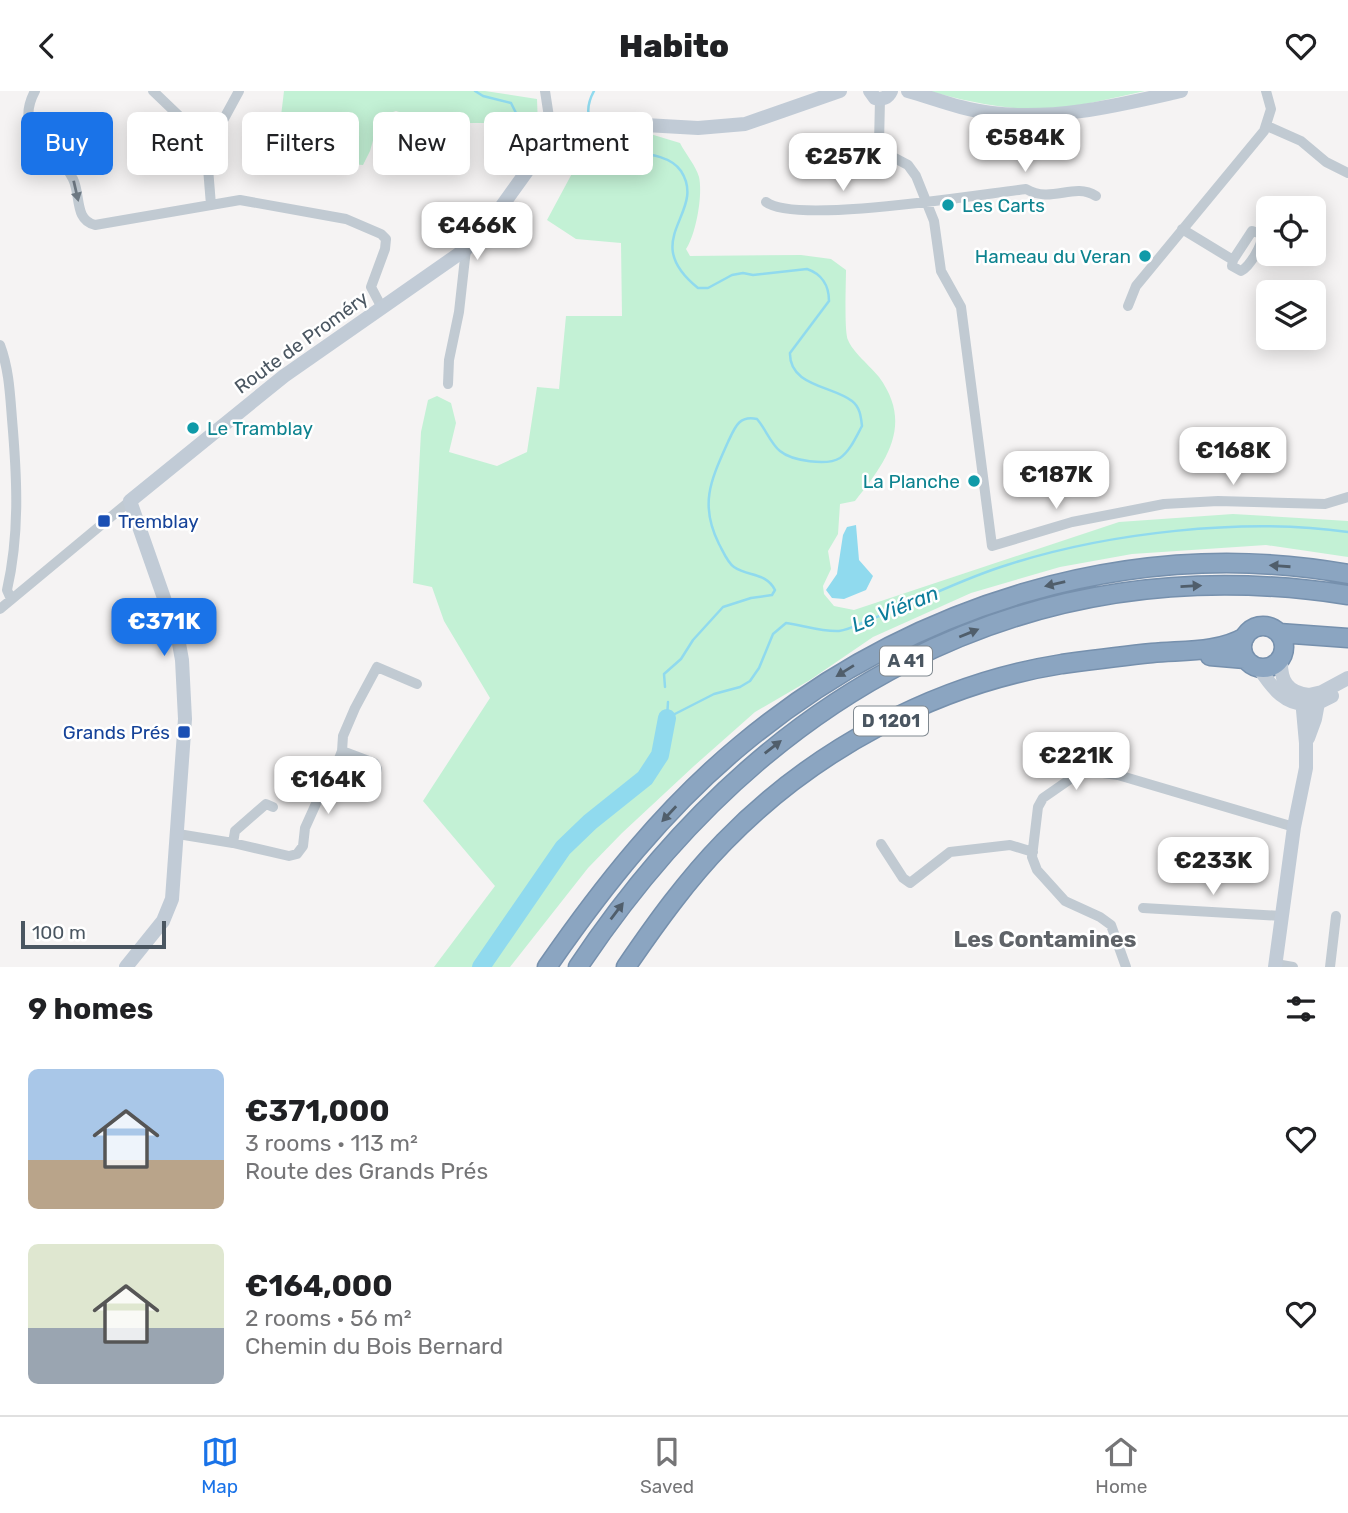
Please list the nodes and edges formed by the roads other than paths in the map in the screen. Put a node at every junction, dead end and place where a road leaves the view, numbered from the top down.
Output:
1 (35, 91) edge
2 (153, 91) edge
3 (239, 91) edge
4 (545, 91) edge
5 (840, 91) edge
6 (908, 91) edge
7 (1181, 91) edge
8 (1266, 91) edge
9 (880, 94) edge
10 (175, 112) edge
11 (227, 112) edge
12 (550, 112) edge
13 (653, 125) edge
14 (1267, 126) junction
15 (1348, 173) edge
16 (208, 175) edge
17 (524, 175) edge
18 (1096, 196) dead end
19 (766, 202) dead end
20 (925, 202) junction
21 (211, 205) junction
22 (1182, 229) junction
23 (1256, 232) edge
24 (466, 249) junction
25 (1256, 251) edge
26 (1233, 260) junction
27 (381, 306) junction
28 (1128, 306) dead end
29 (0, 345) edge
30 (448, 384) dead end
31 (1348, 497) edge
32 (130, 501) junction
33 (1348, 574) edge
34 (1348, 595) edge
35 (11, 599) junction
36 (0, 609) edge
37 (1279, 633) junction
38 (1245, 637) junction
39 (1348, 638) edge
40 (1282, 658) junction
41 (1252, 663) junction
42 (1348, 678) edge
43 (417, 684) dead end
44 (1348, 684) edge
45 (1310, 701) junction
46 (342, 751) junction
47 (335, 769) junction
48 (273, 807) dead end
49 (1294, 827) junction
50 (177, 834) junction
51 (233, 843) junction
52 (881, 844) dead end
53 (1032, 852) junction
54 (1143, 908) dead end
55 (1281, 916) junction
56 (1336, 916) dead end
57 (1275, 966) edge
58 (126, 967) edge
59 (547, 967) edge
60 (578, 967) edge
61 (626, 967) edge
62 (636, 967) edge
63 (1126, 967) edge
64 (1293, 967) edge
65 (1330, 967) edge

1 -> 21 street
2 - 10 street
3 - 11 street
4 - 12 street
5 - 13 street
6 - 7 street
8 - 14 street
9 - 20 street
14 - 15 street
14 - 22 street
16 - 21 street
17 - 24 street, Route de Proméry
18 - 20 street
19 - 20 street
20 - 31 street
21 - 27 street
22 - 26 street
22 - 28 street
23 - 26 street
24 - 27 street, Route de Proméry
24 - 30 street
25 - 26 street
27 - 32 street, Route de Proméry
29 - 35 street
32 - 35 street, Route de Proméry
32 - 50 street
33 -> 59 highway, A 41
60 -> 34 highway, A 41
35 - 36 street, Route de Proméry
37 - 38 highway, D 1201
37 - 39 highway, D 1201
37 - 40 highway
38 - 41 highway
38 - 61 highway, D 1201
39 - 40 highway, D 1201
40 - 41 highway, D 1201
40 - 45 street
41 - 45 street
41 - 62 highway, D 1201
42 - 45 street
43 - 46 street
44 - 45 street
45 - 49 street
46 - 47 street
46 - 47 street
47 - 51 street
48 - 51 street
49 - 53 street
49 - 55 street
50 - 51 street
50 - 58 street
52 - 53 street
53 - 63 street
54 - 55 street
55 - 57 street
56 - 65 street
57 - 64 street

